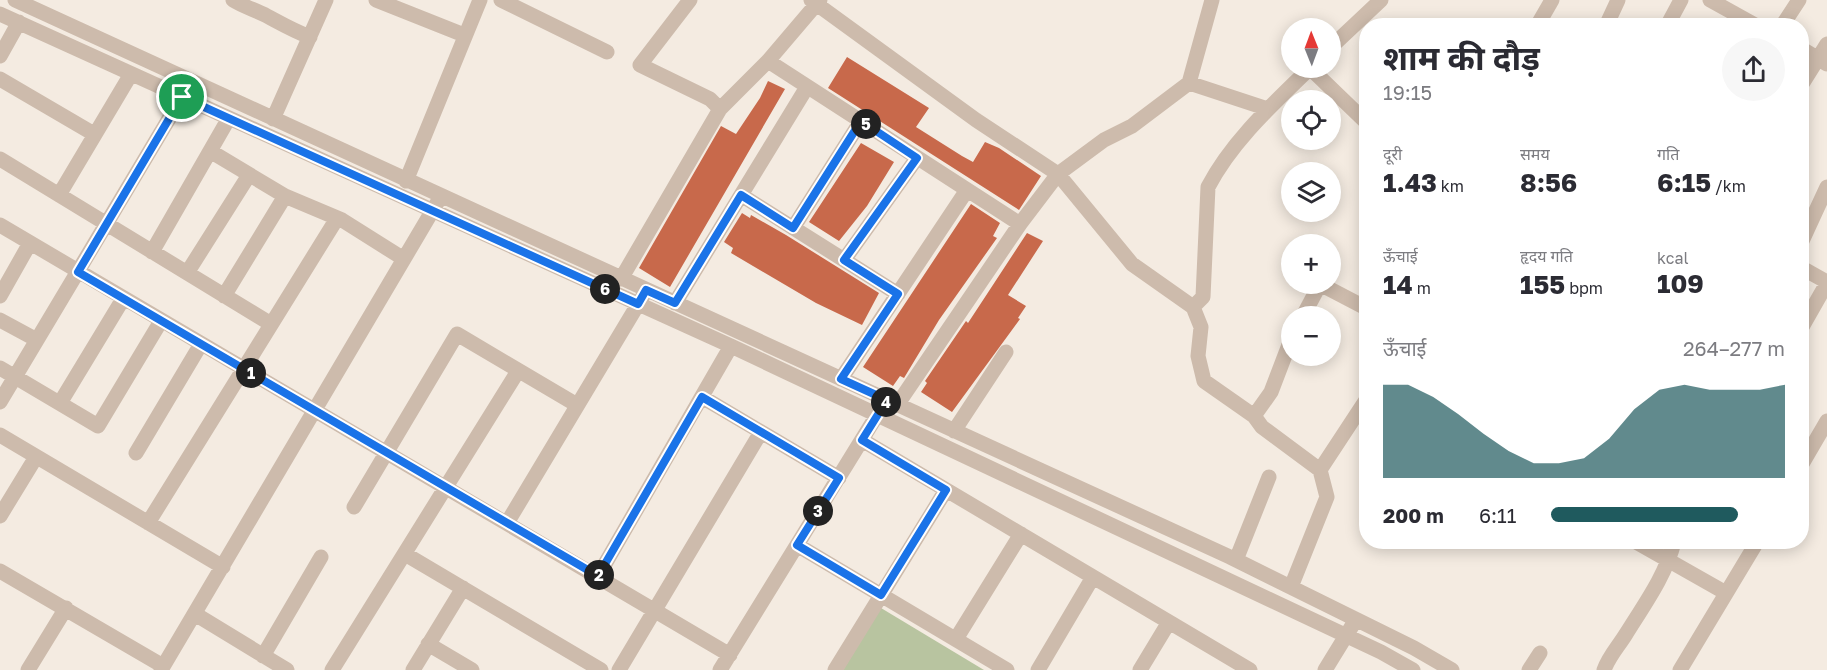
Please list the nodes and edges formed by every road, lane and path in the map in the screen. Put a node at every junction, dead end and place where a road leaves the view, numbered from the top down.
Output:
1 (15, 0) edge
2 (232, 0) edge
3 (326, 0) edge
4 (376, 0) edge
5 (480, 0) edge
6 (501, 0) edge
7 (690, 0) edge
8 (1212, 0) edge
9 (1380, 0) edge
10 (1552, 0) edge
11 (1618, 0) edge
12 (1682, 0) edge
13 (1710, 0) edge
14 (1799, 0) edge
15 (816, 2) edge
16 (528, 5) edge
17 (0, 14) edge
18 (1361, 18) edge
19 (1542, 18) edge
20 (1610, 18) edge
21 (1672, 18) edge
22 (1743, 18) edge
23 (1787, 18) edge
24 (1359, 20) edge
25 (19, 22) junction
26 (464, 35) junction
27 (310, 37) junction
28 (1341, 37) edge
29 (1827, 44) edge
30 (607, 52) dead end
31 (1809, 53) edge
32 (0, 56) edge
33 (768, 61) junction
34 (1822, 61) edge
35 (131, 74) junction
36 (1809, 76) edge
37 (1300, 78) edge
38 (1320, 78) edge
39 (0, 79) edge
40 (1189, 83) junction
41 (807, 87) junction
42 (182, 97) junction
43 (720, 109) junction
44 (1268, 109) junction
45 (1359, 115) edge
46 (229, 118) junction
47 (273, 119) junction
48 (861, 121) junction
49 (94, 134) junction
50 (210, 151) junction
51 (917, 158) junction
52 (0, 159) edge
53 (1058, 174) junction
54 (249, 175) junction
55 (406, 181) junction
56 (1827, 186) edge
57 (967, 190) junction
58 (59, 195) junction
59 (741, 195) junction
60 (285, 196) junction
61 (441, 196) junction
62 (433, 211) junction
63 (336, 220) junction
64 (106, 224) junction
65 (1020, 224) junction
66 (0, 225) edge
67 (1809, 226) edge
68 (793, 228) junction
69 (30, 243) junction
70 (152, 252) junction
71 (404, 260) junction
72 (844, 260) junction
73 (78, 272) junction
74 (1809, 272) edge
75 (187, 273) junction
76 (621, 279) junction
77 (1827, 282) edge
78 (1, 290) edge
79 (646, 290) junction
80 (898, 294) junction
81 (224, 296) junction
82 (123, 299) junction
83 (675, 303) junction
84 (638, 304) junction
85 (1359, 304) edge
86 (1308, 306) edge
87 (1193, 307) junction
88 (1809, 314) edge
89 (0, 320) edge
90 (161, 321) junction
91 (271, 324) junction
92 (37, 340) junction
93 (201, 344) junction
94 (731, 346) junction
95 (1006, 352) dead end
96 (1281, 366) edge
97 (0, 368) edge
98 (243, 368) junction
99 (518, 371) junction
100 (15, 377) junction
101 (841, 379) junction
102 (702, 397) junction
103 (0, 402) edge
104 (892, 403) junction
105 (60, 404) junction
106 (577, 405) junction
107 (315, 410) junction
108 (1359, 411) edge
109 (878, 415) junction
110 (1254, 416) junction
111 (1827, 421) edge
112 (954, 431) junction
113 (761, 432) junction
114 (0, 435) edge
115 (862, 440) junction
116 (1809, 443) edge
117 (387, 452) junction
118 (136, 453) dead end
119 (36, 457) junction
120 (1320, 470) junction
121 (1269, 477) dead end
122 (839, 478) junction
123 (447, 488) junction
124 (946, 490) junction
125 (354, 507) dead end
126 (0, 516) edge
127 (148, 523) junction
128 (507, 523) junction
129 (1021, 534) junction
130 (797, 545) junction
131 (1649, 549) edge
132 (1673, 549) edge
133 (1753, 549) edge
134 (405, 554) junction
135 (321, 557) dead end
136 (1236, 560) junction
137 (1670, 561) junction
138 (223, 567) junction
139 (0, 571) edge
140 (598, 576) junction
141 (1093, 577) junction
142 (1291, 587) junction
143 (463, 588) junction
144 (1726, 594) junction
145 (881, 595) junction
146 (66, 608) junction
147 (655, 610) junction
148 (195, 614) junction
149 (1356, 619) junction
150 (1169, 622) junction
151 (1346, 635) junction
152 (956, 639) junction
153 (429, 644) junction
154 (1540, 652) dead end
155 (730, 655) junction
156 (263, 656) junction
157 (162, 668) edge
158 (28, 670) edge
159 (287, 670) edge
160 (332, 670) edge
161 (413, 670) edge
162 (472, 670) edge
163 (601, 670) edge
164 (619, 670) edge
165 (720, 670) edge
166 (835, 670) edge
167 (1007, 670) edge
168 (1038, 670) edge
169 (1140, 670) edge
170 (1250, 670) edge
171 (1325, 670) edge
172 (1413, 670) edge
173 (1452, 670) edge
174 (1529, 670) edge
175 (1604, 670) edge
176 (1680, 670) edge

1 - 47 street
2 - 27 street
3 - 27 street
4 - 26 street
5 - 26 street
6 - 16 street
7 - 43 street
8 - 40 street
9 - 18 street
10 - 19 street
11 - 20 street
12 - 21 street
13 - 22 street
14 - 23 street
15 - 33 street
15 - 53 street
16 - 30 street
17 - 25 street
24 - 28 street
25 - 32 street
25 - 35 street
26 - 55 street
27 - 47 street
29 - 34 street
31 - 34 street
33 - 41 street
33 - 43 street
34 - 36 street
35 - 42 street
35 - 49 street
37 - 44 street
38 - 45 street
39 - 49 street
40 - 44 street
40 - 53 street
41 - 48 street
41 - 59 street
42 - 46 street
42 - 64 street
43 - 76 street
44 - 87 street
46 - 50 street
46 - 62 street
47 - 55 street
48 - 51 street
48 - 68 street
49 - 58 street
50 - 54 street
50 - 70 street
51 - 57 street
51 - 72 street
52 - 58 street
53 - 65 street
53 - 87 street
54 - 60 street
54 - 75 street
55 - 61 street
56 - 67 street
57 - 65 street
57 - 80 street
58 - 64 street
59 - 68 street
59 - 83 street
60 - 63 street
60 - 81 street
61 - 62 street
61 - 76 street
62 - 71 street
62 - 84 street
63 - 71 street
63 - 91 street
64 - 70 street
64 - 73 street
65 - 104 street
66 - 69 street
68 - 72 street
69 - 73 street
69 - 78 street
70 - 75 street
71 - 107 street
72 - 80 street
73 - 82 street
73 - 92 street
74 - 77 street
75 - 81 street
76 - 79 street
77 - 88 street
79 - 83 street
79 - 84 street
80 - 101 street
81 - 91 street
82 - 90 street
82 - 105 street
83 - 101 street
84 - 94 street
84 - 106 street
85 - 86 street
87 - 110 street
89 - 92 street
90 - 93 street
90 - 105 street
91 - 98 street
92 - 100 street
93 - 98 street
93 - 118 street
94 - 102 street
94 - 109 street
95 - 112 street
96 - 110 street
97 - 100 street
98 - 107 street
98 - 127 street
99 - 106 street
99 - 117 street
99 - 123 street
100 - 103 street
100 - 105 street
101 - 104 street
102 - 113 street
102 - 140 street
104 - 109 street
104 - 112 street
106 - 128 street
107 - 117 street
107 - 138 street
108 - 120 street
109 - 115 street
109 - 151 street
110 - 120 street
111 - 116 street
112 - 136 street
113 - 122 street
113 - 147 street
114 - 119 street
115 - 122 street
115 - 124 street
117 - 123 street
117 - 125 street
119 - 126 street
119 - 127 street
120 - 142 street
121 - 136 street
122 - 130 street
123 - 128 street
123 - 134 street
124 - 129 street
124 - 145 street
127 - 138 street
128 - 140 street
129 - 141 street
129 - 152 street
130 - 145 street
130 - 155 street
131 - 137 street
132 - 137 street
133 - 144 street
134 - 143 street
134 - 160 street
135 - 156 street
136 - 142 street
137 - 144 street
137 - 175 street
138 - 148 street
139 - 146 street
140 - 147 street
141 - 150 street
141 - 168 street
142 - 149 street
143 - 153 street
143 - 163 street
144 - 176 street
145 - 152 street
145 - 166 street
146 - 157 street
146 - 158 street
147 - 155 street
147 - 164 street
148 - 156 street
148 - 157 street
149 - 151 street
149 - 173 street
150 - 169 street
150 - 170 street
151 - 171 street
151 - 172 street
152 - 167 street
153 - 161 street
153 - 162 street
154 - 174 street
155 - 165 street
156 - 159 street

